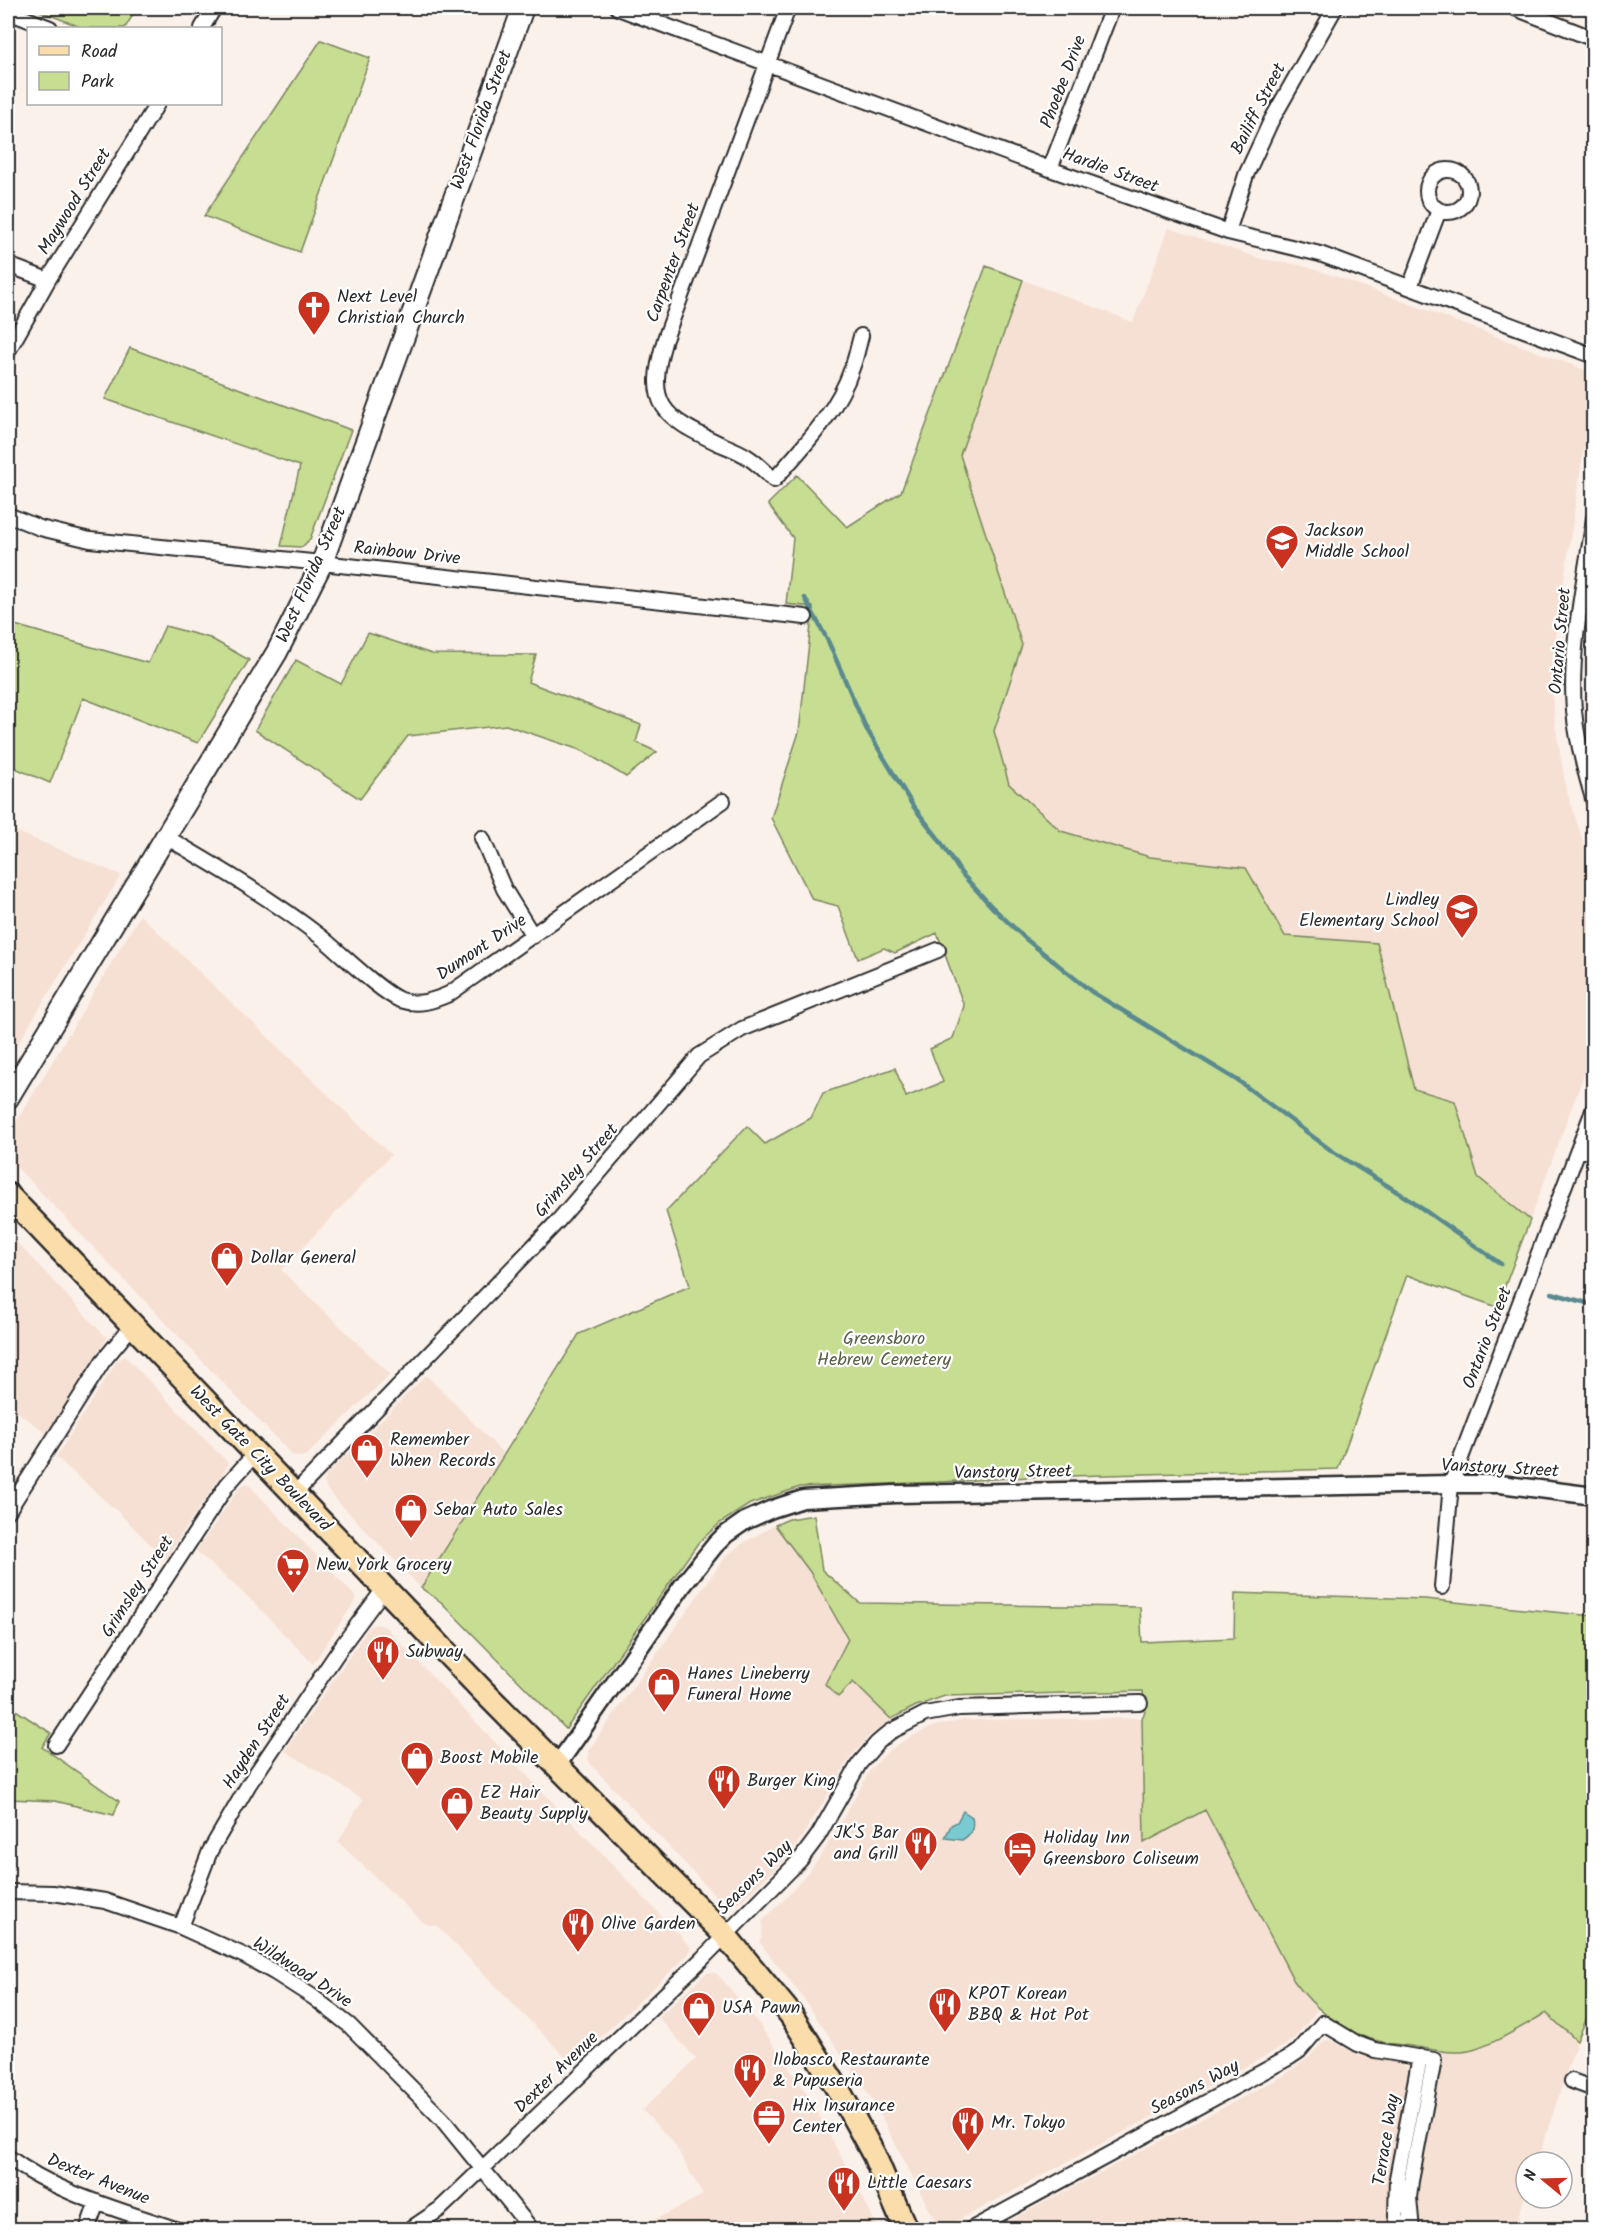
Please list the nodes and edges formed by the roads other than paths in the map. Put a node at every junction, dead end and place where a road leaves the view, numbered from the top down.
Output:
1 (214, 8) edge
2 (523, 8) edge
3 (618, 8) edge
4 (788, 8) edge
5 (1112, 8) edge
6 (1335, 8) edge
7 (1515, 8) edge
8 (8, 12) edge
9 (47, 27) edge
10 (203, 27) edge
11 (1593, 39) edge
12 (767, 64) junction
13 (156, 105) edge
14 (1050, 169) junction
15 (1439, 210) dead end
16 (1228, 232) junction
17 (8, 265) edge
18 (48, 280) junction
19 (1410, 287) junction
20 (861, 336) dead end
21 (8, 351) edge
22 (1593, 356) edge
23 (8, 515) edge
24 (1593, 518) edge
25 (322, 563) junction
26 (805, 617) dead end
27 (723, 801) dead end
28 (1593, 802) edge
29 (166, 837) junction
30 (482, 838) dead end
31 (533, 936) junction
32 (938, 950) dead end
33 (8, 1098) edge
34 (1593, 1108) edge
35 (1579, 1148) junction
36 (1593, 1154) edge
37 (8, 1195) edge
38 (132, 1326) junction
39 (255, 1454) junction
40 (1451, 1484) junction
41 (295, 1492) junction
42 (1593, 1496) edge
43 (8, 1511) edge
44 (1442, 1587) dead end
45 (384, 1588) junction
46 (1140, 1703) dead end
47 (56, 1745) dead end
48 (558, 1764) junction
49 (8, 1892) edge
50 (181, 1927) junction
51 (724, 1934) junction
52 (1420, 2057) junction
53 (1434, 2060) joint
54 (1572, 2081) dead end
55 (1593, 2089) edge
56 (8, 2157) edge
57 (484, 2168) junction
58 (97, 2202) junction
59 (87, 2229) edge
60 (178, 2229) edge
61 (409, 2229) edge
62 (532, 2229) edge
63 (906, 2229) edge
64 (970, 2229) edge
65 (1400, 2229) edge
66 (1412, 2229) edge

1 - 10 street
2 - 25 main road, West Florida Street
3 - 12 street, Hardie Street
4 - 12 street, Carpenter Street
5 - 14 street, Phoebe Drive
6 - 16 street, Bailiff Street
7 - 11 street
8 - 9 street
12 - 14 street, Hardie Street
12 - 20 street, Carpenter Street
13 - 18 street, Maywood Street
14 - 16 street, Hardie Street
15 - 19 street
16 - 19 street, Hardie Street
17 - 18 street
18 - 21 street, Maywood Street
19 - 22 street, Hardie Street
23 - 25 street, Rainbow Drive
24 - 28 street, Ontario Street
25 - 26 street, Rainbow Drive
25 - 29 main road, West Florida Street
27 - 31 street, Dumont Drive
29 - 31 street, Dumont Drive
29 - 33 main road, West Florida Street
30 - 31 street
32 - 41 street, Grimsley Street
34 - 35 street, Ontario Street
35 - 36 street
35 - 40 street, Ontario Street
37 - 38 main road, West Gate City Boulevard
38 - 39 main road, West Gate City Boulevard
38 - 43 street
39 - 41 main road, West Gate City Boulevard
39 - 47 street, Grimsley Street
40 - 42 street, Vanstory Street
40 - 44 street, Ontario Street
40 - 48 street, Vanstory Street
41 - 45 main road, West Gate City Boulevard
45 - 48 main road, West Gate City Boulevard
45 - 50 street, Hayden Street
46 - 51 street, Seasons Way
48 - 51 main road, West Gate City Boulevard
49 - 50 street, Wildwood Drive
50 - 57 street, Wildwood Drive
51 - 57 street, Dexter Avenue
51 - 63 main road, West Gate City Boulevard
52 - 53 street, Seasons Way
52 - 64 street, Seasons Way
52 - 65 street, Terrace Way
53 - 66 street, Terrace Way
54 - 55 street
56 - 58 street, Dexter Avenue
57 - 61 street, Dexter Avenue
57 - 62 street, Wildwood Drive
58 - 59 street
58 - 60 street, Dexter Avenue

